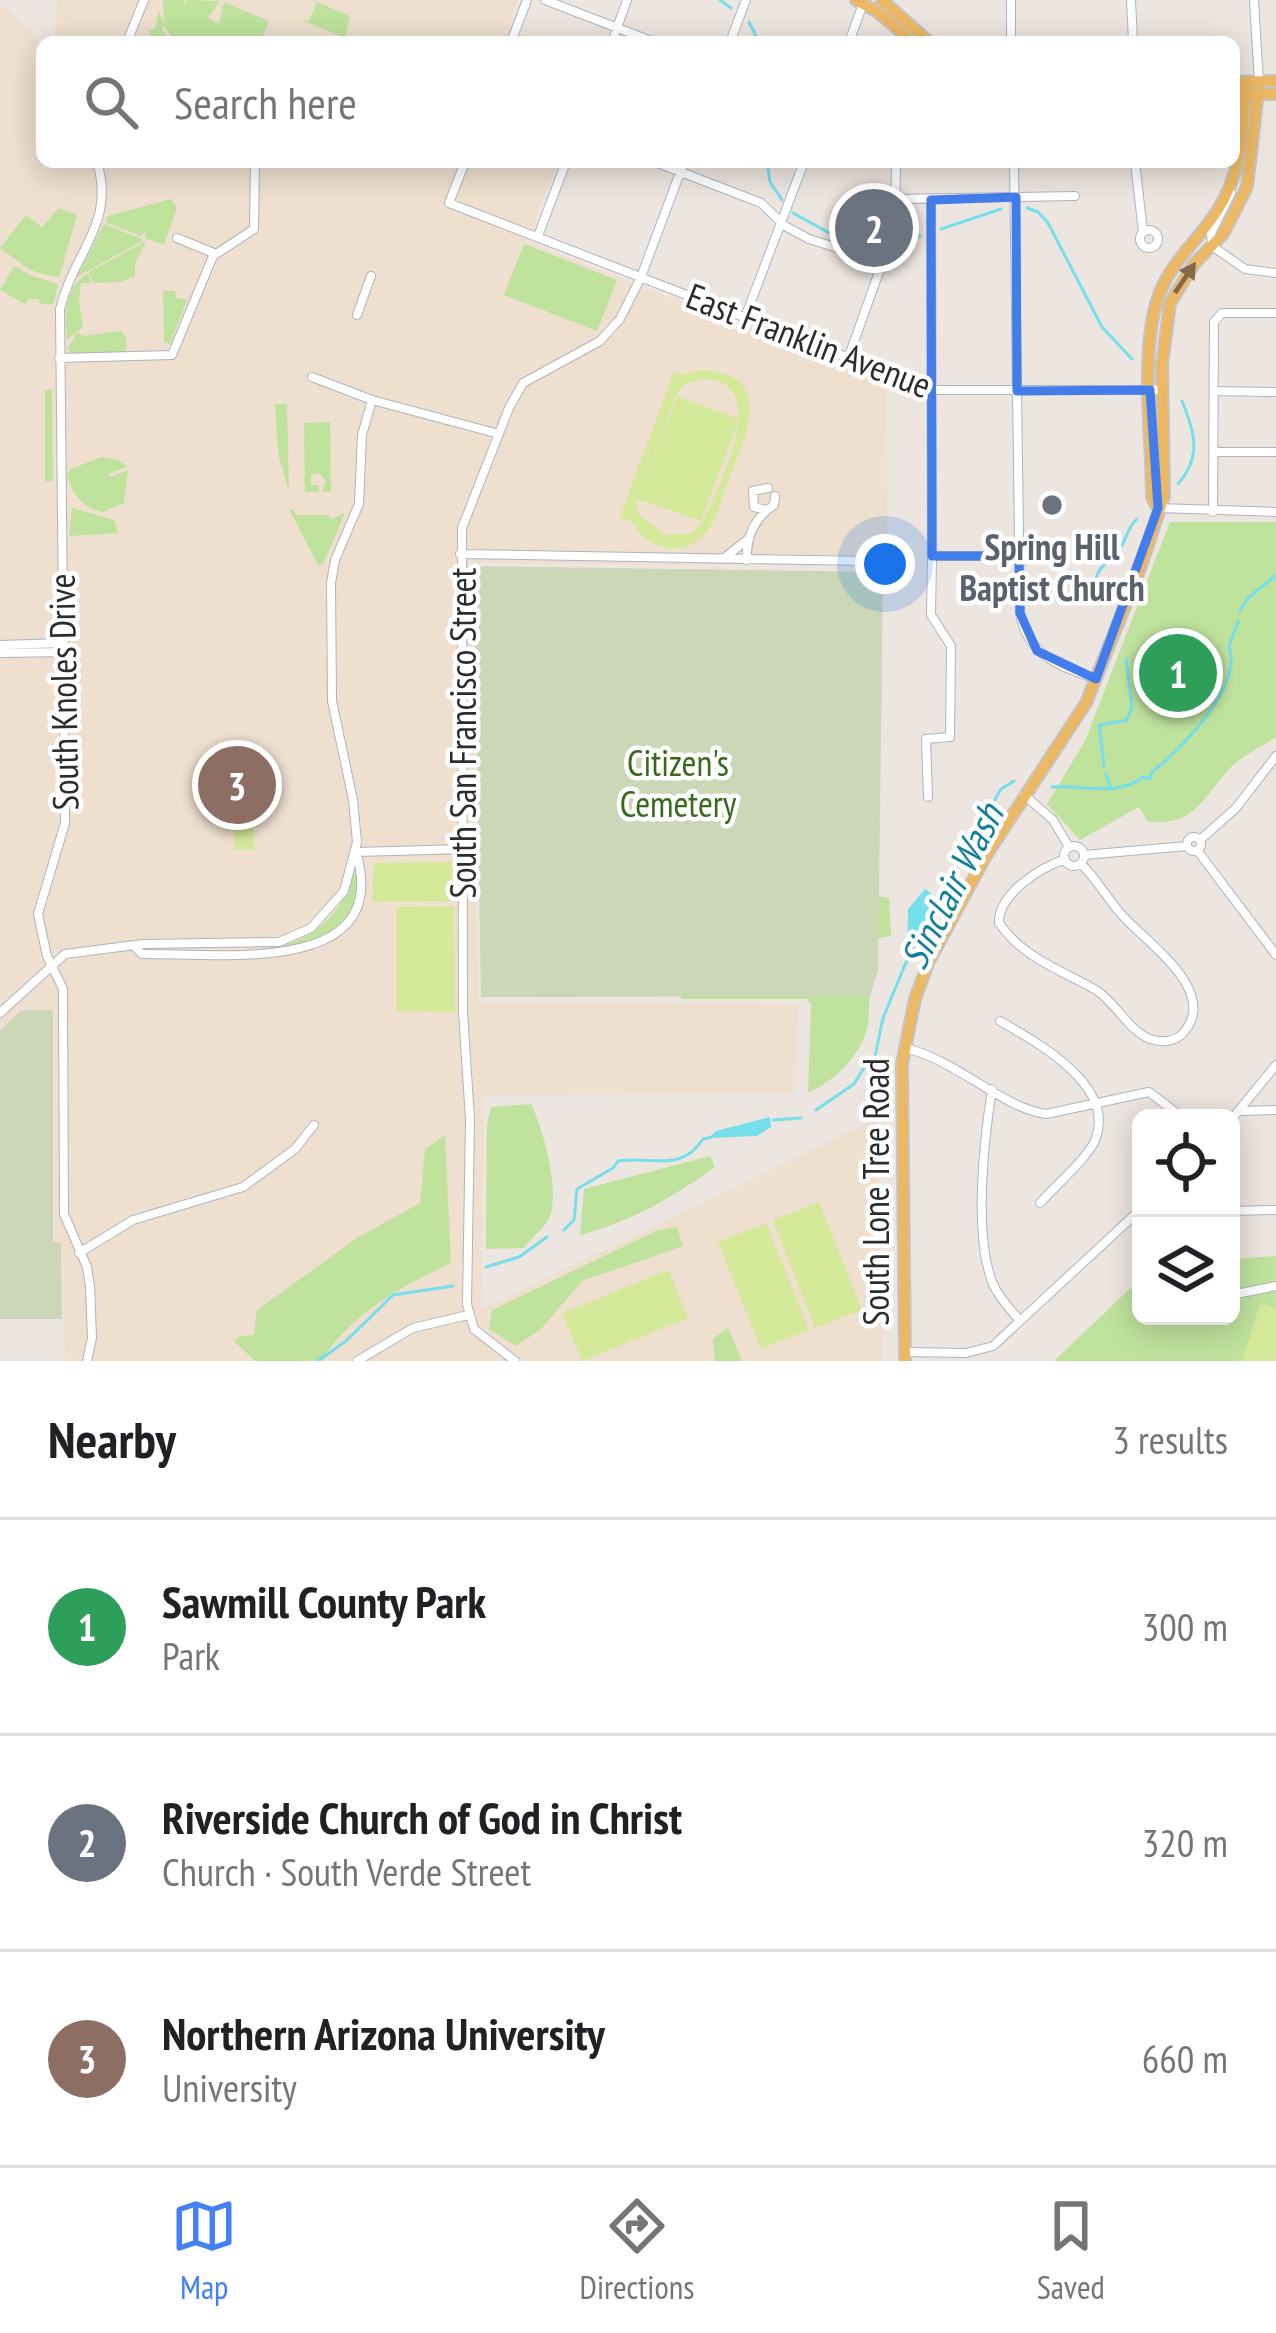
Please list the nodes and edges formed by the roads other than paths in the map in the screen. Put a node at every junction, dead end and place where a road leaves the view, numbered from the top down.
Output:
1 (144, 0) edge
2 (527, 0) edge
3 (545, 0) edge
4 (628, 0) edge
5 (746, 0) edge
6 (882, 0) edge
7 (1011, 0) edge
8 (1132, 0) edge
9 (1254, 0) edge
10 (862, 1) edge
11 (617, 28) junction
12 (129, 36) edge
13 (514, 36) edge
14 (614, 36) edge
15 (638, 36) edge
16 (732, 36) edge
17 (851, 36) edge
18 (905, 36) edge
19 (922, 36) edge
20 (1011, 36) edge
21 (1132, 36) edge
22 (1276, 81) edge
23 (1248, 86) edge
24 (1276, 94) edge
25 (1240, 156) edge
26 (98, 168) edge
27 (255, 168) edge
28 (463, 168) edge
29 (564, 168) edge
30 (682, 168) edge
31 (684, 168) edge
32 (802, 168) edge
33 (896, 168) edge
34 (1014, 168) edge
35 (1136, 168) edge
36 (1237, 168) edge
37 (1232, 186) junction
38 (1075, 196) dead end
39 (1016, 197) junction
40 (897, 200) junction
41 (931, 200) junction
42 (781, 222) junction
43 (1143, 232) dead end
44 (538, 236) junction
45 (177, 238) dead end
46 (1212, 246) junction
47 (216, 254) junction
48 (883, 262) junction
49 (1276, 273) edge
50 (371, 276) dead end
51 (641, 277) junction
52 (1276, 313) edge
53 (357, 315) dead end
54 (746, 316) junction
55 (849, 356) junction
56 (59, 358) junction
57 (312, 377) dead end
58 (932, 390) junction
59 (1156, 390) junction
60 (1017, 391) junction
61 (1214, 391) junction
62 (1276, 392) edge
63 (372, 400) junction
64 (499, 434) junction
65 (1214, 452) junction
66 (1276, 452) edge
67 (754, 507) junction
68 (1158, 508) junction
69 (767, 510) junction
70 (1214, 512) junction
71 (1276, 512) edge
72 (757, 519) junction
73 (749, 538) junction
74 (460, 554) junction
75 (932, 556) junction
76 (1018, 556) junction
77 (723, 559) junction
78 (747, 560) junction
79 (871, 561) dead end
80 (64, 647) junction
81 (0, 649) edge
82 (1096, 679) junction
83 (1276, 756) edge
84 (1024, 795) junction
85 (928, 797) dead end
86 (1199, 845) junction
87 (1069, 848) junction
88 (464, 849) junction
89 (356, 852) junction
90 (1065, 859) junction
91 (1082, 859) junction
92 (136, 948) junction
93 (1276, 955) edge
94 (51, 964) junction
95 (0, 1013) edge
96 (1000, 1021) dead end
97 (904, 1047) junction
98 (1276, 1065) edge
99 (992, 1089) junction
100 (1093, 1102) junction
101 (1171, 1109) edge
102 (1276, 1110) edge
103 (1242, 1111) joint
104 (314, 1125) dead end
105 (1040, 1203) dead end
106 (1276, 1210) edge
107 (1240, 1211) edge
108 (1132, 1217) edge
109 (80, 1253) junction
110 (1276, 1286) edge
111 (1240, 1293) edge
112 (468, 1315) junction
113 (1020, 1321) junction
114 (905, 1356) edge
115 (87, 1361) edge
116 (357, 1361) edge
117 (515, 1361) edge

1 - 12 street
2 - 13 street
3 - 11 street
4 - 11 street
5 - 16 street
6 - 19 main road
7 - 20 street
8 - 21 street
9 - 23 street
10 - 17 street
10 - 18 main road
11 - 14 street
11 - 15 street
22 - 23 main road
23 - 24 main road
23 - 25 main road, South Lone Tree Road
23 - 46 main road, South Lone Tree Road
26 - 56 street, South Knoles Drive
27 - 47 street
28 - 44 street, East Franklin Avenue
29 - 44 street
30 - 51 street, South San Francisco Street
31 - 42 street
32 - 42 street
33 - 40 street
34 - 39 street
35 - 43 street
36 - 37 main road, South Lone Tree Road
37 - 46 street
37 - 59 main road, South Lone Tree Road
38 - 39 street
39 - 41 street
39 - 60 street
40 - 41 street
40 - 48 street
41 - 58 street
42 - 48 street
42 - 54 street
44 - 51 street, East Franklin Avenue
45 - 47 street
46 - 49 street
59 -> 46 main road, South Lone Tree Road
47 - 56 street
48 - 55 street
50 - 53 street
51 - 54 street, East Franklin Avenue
51 - 64 street, South San Francisco Street
52 - 61 street
54 - 55 street, East Franklin Avenue
55 - 58 street, East Franklin Avenue
56 - 80 street, South Knoles Drive
57 - 63 street
58 - 60 street, East Franklin Avenue
58 - 75 street
59 - 60 street, East Franklin Avenue
59 - 68 main road, South Lone Tree Road
60 - 76 street
61 - 62 street
61 - 65 street
63 - 64 street
63 - 89 street
64 - 74 street, South San Francisco Street
65 - 66 street
65 - 70 street
67 - 69 street
67 - 69 street
67 - 72 street
68 - 70 street
68 - 82 main road, South Lone Tree Road
69 - 72 street
70 - 71 street
72 - 73 street
73 - 77 street
73 - 78 street
74 - 77 street
74 - 88 street, South San Francisco Street
75 - 76 street
75 - 85 street
76 - 82 street
77 - 78 street
78 - 79 street
80 - 81 street
80 - 94 street, South Knoles Drive
82 - 84 main road, South Lone Tree Road
83 - 86 street
84 - 87 street
84 - 97 main road, South Lone Tree Road
86 - 91 street
86 - 93 street
87 - 90 street
87 - 91 street
88 - 89 street
88 - 112 street, South San Francisco Street
89 - 92 street
89 - 92 street
90 - 91 street
90 - 91 street
92 - 94 street
94 - 95 street
94 - 109 street, South Knoles Drive
96 - 100 street
97 - 99 street
97 - 114 main road, South Lone Tree Road
98 - 103 street
99 - 100 street
99 - 113 street
100 - 101 street
100 - 105 street
102 - 103 street
104 - 109 street
106 - 107 street
108 - 113 street
109 - 115 street, South Knoles Drive
110 - 111 street
112 - 116 street
112 - 117 street
113 - 114 street

